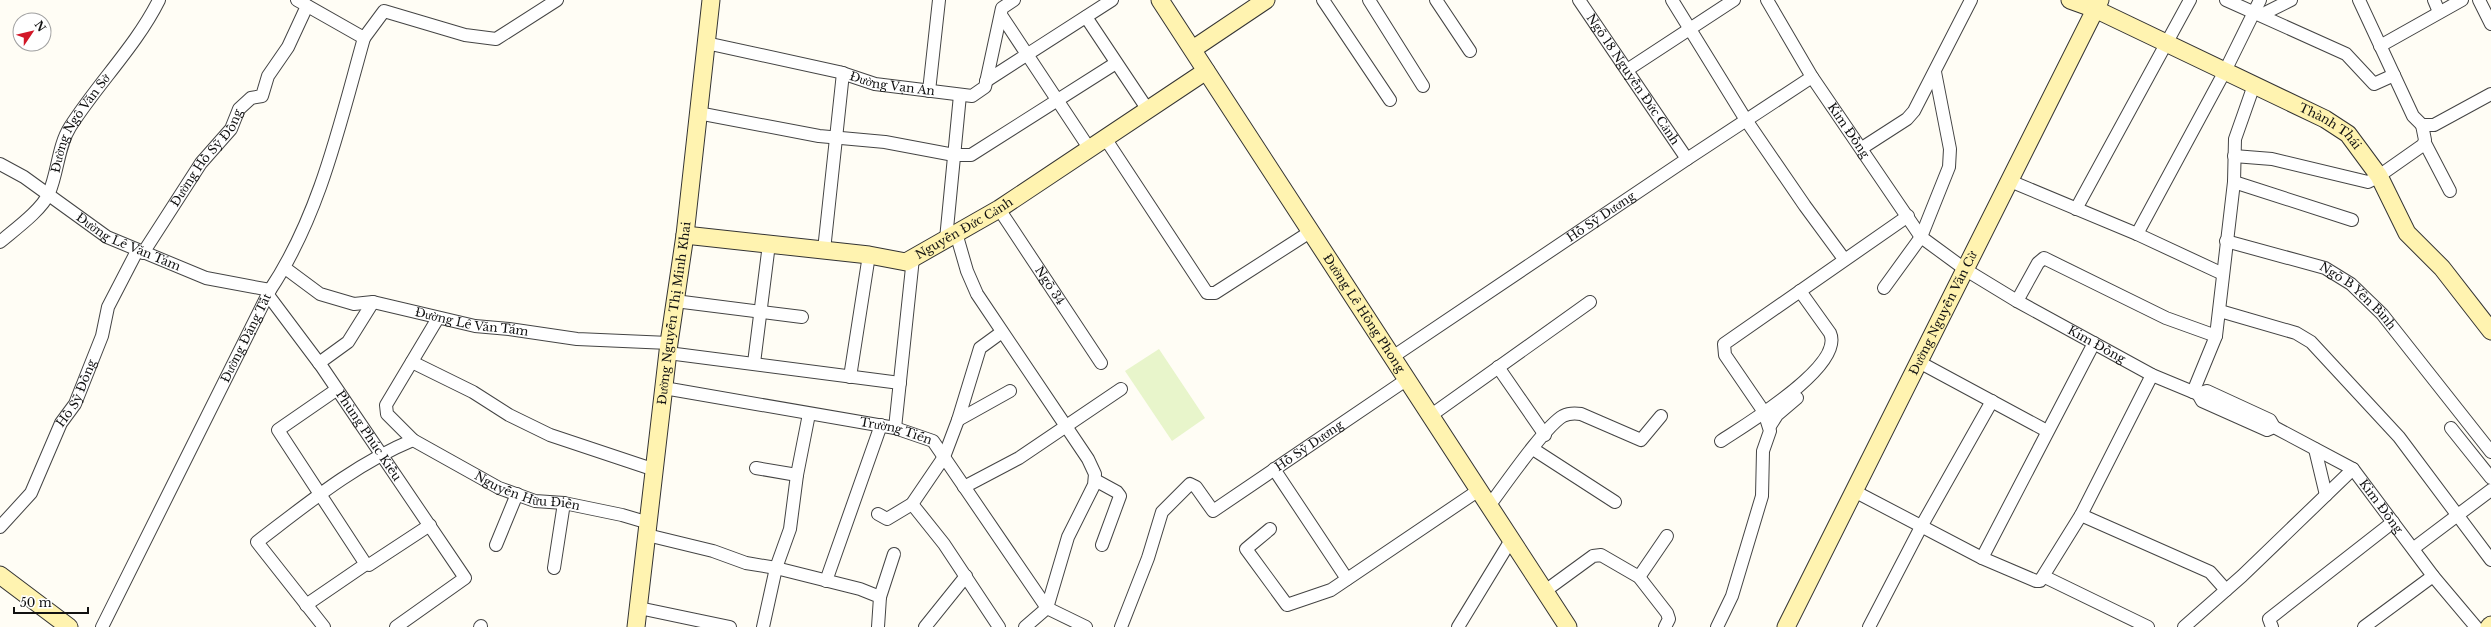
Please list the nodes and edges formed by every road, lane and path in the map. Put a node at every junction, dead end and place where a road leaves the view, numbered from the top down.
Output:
1 (159, 0) edge
2 (297, 0) edge
3 (557, 0) edge
4 (711, 0) edge
5 (939, 0) edge
6 (1014, 0) edge
7 (1112, 0) edge
8 (1160, 0) edge
9 (1266, 0) edge
10 (1323, 0) edge
11 (1369, 0) edge
12 (1436, 0) edge
13 (1579, 0) edge
14 (1672, 0) edge
15 (1734, 0) edge
16 (1767, 0) edge
17 (1970, 0) edge
18 (2070, 0) edge
19 (2190, 0) edge
20 (2226, 0) edge
21 (2260, 0) edge
22 (2291, 0) edge
23 (2359, 0) edge
24 (2434, 0) edge
25 (2462, 0) edge
26 (2479, 0) edge
27 (2098, 5) edge
28 (308, 6) junction
29 (2439, 12) junction
30 (2258, 13) junction
31 (1001, 15) junction
32 (1086, 17) junction
33 (2491, 24) edge
34 (1690, 28) junction
35 (364, 38) junction
36 (706, 43) junction
37 (2168, 45) junction
38 (2380, 46) junction
39 (1193, 49) junction
40 (1470, 51) dead end
41 (1028, 56) junction
42 (1116, 63) junction
43 (1627, 70) junction
44 (1206, 71) junction
45 (2225, 71) junction
46 (1935, 72) junction
47 (843, 73) junction
48 (2394, 76) junction
49 (1812, 77) junction
50 (986, 81) junction
51 (1423, 86) dead end
52 (2254, 86) junction
53 (929, 91) junction
54 (2491, 94) edge
55 (960, 95) junction
56 (1390, 100) dead end
57 (1057, 101) junction
58 (1148, 110) junction
59 (698, 113) junction
60 (1746, 120) junction
61 (2422, 125) junction
62 (836, 138) junction
63 (1104, 138) junction
64 (2425, 143) junction
65 (1089, 148) junction
66 (1862, 148) junction
67 (954, 155) junction
68 (2234, 156) junction
69 (1687, 159) junction
70 (0, 164) edge
71 (2380, 176) junction
72 (2010, 181) junction
73 (2234, 182) junction
74 (2450, 191) dead end
75 (49, 194) junction
76 (999, 209) junction
77 (2076, 209) junction
78 (1908, 216) junction
79 (2352, 220) dead end
80 (1310, 232) junction
81 (2137, 234) junction
82 (685, 235) junction
83 (951, 236) junction
84 (1921, 237) junction
85 (2226, 241) junction
86 (0, 242) edge
87 (769, 244) junction
88 (824, 250) junction
89 (140, 252) junction
90 (869, 255) junction
91 (913, 258) junction
92 (1844, 260) junction
93 (284, 268) junction
94 (1966, 270) junction
95 (2223, 274) junction
96 (1884, 288) dead end
97 (1800, 291) junction
98 (269, 293) junction
99 (2016, 300) junction
100 (675, 301) junction
101 (373, 302) junction
102 (1590, 302) dead end
103 (761, 311) junction
104 (2220, 311) junction
105 (802, 317) dead end
106 (438, 318) junction
107 (2491, 331) edge
108 (1002, 332) junction
109 (2216, 336) junction
110 (2094, 343) junction
111 (669, 348) junction
112 (1391, 358) junction
113 (412, 362) junction
114 (1920, 362) junction
115 (319, 363) junction
116 (754, 363) junction
117 (1101, 363) dead end
118 (1498, 368) junction
119 (2152, 375) junction
120 (850, 376) junction
121 (1406, 380) junction
122 (900, 383) junction
123 (664, 388) junction
124 (1121, 389) dead end
125 (336, 390) junction
126 (1010, 391) dead end
127 (2196, 393) junction
128 (1797, 398) dead end
129 (1992, 401) junction
130 (1764, 412) junction
131 (809, 414) junction
132 (1430, 416) junction
133 (1661, 416) dead end
134 (958, 420) junction
135 (881, 426) junction
136 (1066, 426) junction
137 (1770, 426) junction
138 (895, 428) junction
139 (2451, 428) dead end
140 (2048, 431) junction
141 (1545, 434) junction
142 (413, 440) junction
143 (1721, 441) dead end
144 (1533, 449) junction
145 (2315, 449) junction
146 (2491, 452) edge
147 (381, 454) junction
148 (944, 457) junction
149 (756, 468) dead end
150 (1274, 469) junction
151 (2354, 469) junction
152 (655, 470) junction
153 (797, 475) junction
154 (2491, 478) edge
155 (1095, 480) junction
156 (964, 487) junction
157 (1479, 490) junction
158 (2491, 490) edge
159 (1854, 491) junction
160 (320, 494) junction
161 (517, 494) junction
162 (2326, 495) junction
163 (1615, 502) dead end
164 (564, 503) junction
165 (912, 504) junction
166 (1489, 506) junction
167 (878, 514) dead end
168 (2081, 515) junction
169 (2458, 515) junction
170 (2393, 522) junction
171 (430, 525) junction
172 (1922, 525) junction
173 (0, 527) edge
174 (648, 529) junction
175 (1270, 529) dead end
176 (1667, 536) dead end
177 (1511, 540) junction
178 (496, 545) dead end
179 (1102, 545) dead end
180 (2414, 548) junction
181 (894, 554) dead end
182 (1982, 558) junction
183 (2491, 560) edge
184 (366, 564) junction
185 (554, 568) dead end
186 (776, 568) junction
187 (0, 575) edge
188 (966, 576) junction
189 (2433, 576) junction
190 (1639, 577) junction
191 (2045, 577) junction
192 (1347, 579) junction
193 (826, 581) junction
194 (2226, 590) junction
195 (1545, 591) junction
196 (880, 597) junction
197 (306, 605) junction
198 (639, 608) junction
199 (1047, 608) junction
200 (411, 623) edge
201 (2491, 625) edge
202 (70, 627) edge
203 (102, 627) edge
204 (324, 627) edge
205 (396, 627) edge
206 (636, 627) edge
207 (730, 627) edge
208 (763, 627) edge
209 (878, 627) edge
210 (925, 627) edge
211 (999, 627) edge
212 (1025, 627) edge
213 (1086, 627) edge
214 (1121, 627) edge
215 (1458, 627) edge
216 (1568, 627) edge
217 (1665, 627) edge
218 (1717, 627) edge
219 (1787, 627) edge
220 (1869, 627) edge
221 (2148, 627) edge
222 (2184, 627) edge
223 (2272, 627) edge
224 (2364, 627) edge
225 (2476, 627) edge
226 (2488, 627) edge

1 - 75 street, Đường Ngô Văn Sở
2 - 28 street
3 - 35 street
4 - 36 main road, Đường Nguyễn Thị Minh Khai
5 - 53 street
6 - 31 street, Đường Vạn An
7 - 32 street
8 - 39 main road, Đường Lê Hồng Phong
9 - 39 main road
10 - 56 street
11 - 51 street
12 - 40 street
13 - 43 street, Ngõ 18 Nguyễn Đức Cảnh
14 - 34 street
15 - 34 street
16 - 49 street, Kim Đồng
17 - 46 street
18 - 27 main road, Thành Thái
19 - 37 street
20 - 30 street
21 - 30 street
22 - 30 street
23 - 38 street
24 - 29 street
25 - 29 street
26 - 33 street
27 - 37 main road, Thành Thái
27 - 72 main road, Đường Nguyễn Văn Cừ
28 - 35 street
28 - 89 street, Đường Hồ Sỹ Đồng
29 - 38 street
30 - 45 street
30 - 48 street
31 - 41 street
31 - 50 street, Đường Vạn An
32 - 41 street
32 - 42 street
34 - 43 street
34 - 60 street
35 - 93 street, Đường Đặng Tất
36 - 47 street, Đường Vạn An
36 - 59 main road, Đường Nguyễn Thị Minh Khai
37 - 45 main road, Thành Thái
37 - 77 street
38 - 48 street
39 - 44 main road, Đường Lê Hồng Phong
41 - 50 street
41 - 57 street
42 - 57 street
42 - 58 street
43 - 69 street, Ngõ 18 Nguyễn Đức Cảnh
44 - 58 main road, Nguyễn Đức Cảnh
44 - 80 main road, Đường Lê Hồng Phong
45 - 52 main road, Thành Thái
45 - 81 street
46 - 66 street
46 - 84 street
47 - 53 street, Đường Vạn An
47 - 62 street
48 - 61 street
49 - 60 street, Hồ Sỹ Dương
49 - 66 street, Kim Đồng
50 - 55 street, Đường Vạn An
52 - 68 street
52 - 71 main road, Thành Thái
53 - 55 street, Đường Vạn An
54 - 61 street
55 - 67 street
57 - 65 street
57 - 67 street
58 - 63 main road, Nguyễn Đức Cảnh
59 - 62 street
59 - 82 main road, Đường Nguyễn Thị Minh Khai
60 - 69 street, Hồ Sỹ Dương
60 - 92 street
61 - 64 street
62 - 67 street
62 - 88 street
63 - 65 main road, Nguyễn Đức Cảnh
63 - 80 street
64 - 71 street
64 - 74 street
65 - 76 main road, Nguyễn Đức Cảnh
66 - 78 street, Kim Đồng
67 - 83 street
68 - 71 street
68 - 73 street
69 - 112 street, Hồ Sỹ Dương
70 - 75 street, Đường Lê Văn Tám
71 - 107 main road, Thành Thái
72 - 77 street
72 - 94 main road, Đường Nguyễn Văn Cừ
73 - 79 street
73 - 85 street
75 - 86 street, Đường Ngô Văn Sở
75 - 89 street, Đường Lê Văn Tám
76 - 83 main road, Nguyễn Đức Cảnh
76 - 117 street, Ngõ 34
77 - 81 street
78 - 84 street, Kim Đồng
78 - 92 street
80 - 112 main road, Đường Lê Hồng Phong
81 - 95 street
82 - 87 main road, Nguyễn Đức Cảnh
82 - 100 main road, Đường Nguyễn Thị Minh Khai
83 - 91 main road, Nguyễn Đức Cảnh
83 - 108 street
84 - 94 street, Kim Đồng
84 - 96 street
85 - 95 street
85 - 146 street, Ngõ B Yên Bình
87 - 88 main road, Nguyễn Đức Cảnh
87 - 103 street
88 - 90 main road, Nguyễn Đức Cảnh
89 - 98 street, Đường Lê Văn Tám
89 - 173 street, Hồ Sỹ Đồng
90 - 91 main road, Nguyễn Đức Cảnh
90 - 120 street
91 - 122 street
92 - 97 street
93 - 98 street, Đường Đặng Tất
93 - 101 street, Đường Lê Văn Tám
94 - 99 street, Kim Đồng
94 - 114 main road, Đường Nguyễn Văn Cừ
95 - 104 street
97 - 130 street
97 - 130 street
98 - 115 street, Phùng Phúc Kiều
98 - 203 street, Đường Đặng Tất
99 - 109 street
99 - 110 street, Kim Đồng
100 - 103 street
100 - 111 main road, Đường Nguyễn Thị Minh Khai
101 - 106 street, Đường Lê Văn Tám
101 - 115 street
102 - 118 street
103 - 105 street
103 - 116 street
104 - 109 street
104 - 169 street
106 - 111 street, Đường Lê Văn Tám
106 - 113 street, Nguyễn Hữu Điền
108 - 134 street
108 - 136 street
109 - 127 street
110 - 119 street, Kim Đồng
110 - 140 street
111 - 116 street, Đường Lê Văn Tám
111 - 123 main road, Đường Nguyễn Thị Minh Khai
112 - 121 main road, Đường Lê Hồng Phong
113 - 142 street, Nguyễn Hữu Điền
113 - 152 street
114 - 129 street
114 - 159 main road, Đường Nguyễn Văn Cừ
115 - 125 street, Phùng Phúc Kiều
116 - 120 street, Đường Lê Văn Tám
118 - 132 street
118 - 141 street
119 - 127 street, Kim Đồng
119 - 168 street
120 - 122 street, Đường Lê Văn Tám
121 - 132 main road, Đường Lê Hồng Phong
121 - 150 street, Hồ Sỹ Dương
122 - 138 street
123 - 131 street, Trường Tiến
123 - 152 main road, Đường Nguyễn Thị Minh Khai
124 - 136 street
125 - 147 street, Phùng Phúc Kiều
125 - 160 street
126 - 134 street
127 - 145 street, Kim Đồng
128 - 137 street
129 - 140 street
129 - 172 street
130 - 137 street
130 - 143 street
131 - 135 street, Trường Tiến
131 - 153 street
132 - 157 main road, Đường Lê Hồng Phong
133 - 141 street
134 - 148 street
135 - 138 street, Trường Tiến
135 - 193 street
136 - 155 street
136 - 156 street
137 - 218 street
138 - 148 street, Trường Tiến
139 - 154 street
140 - 182 street
141 - 144 street
142 - 147 street
142 - 161 street, Nguyễn Hữu Điền
144 - 163 street
144 - 166 street
145 - 151 street, Kim Đồng
145 - 162 street
147 - 160 street
147 - 171 street, Phùng Phúc Kiều
148 - 156 street, Trường Tiến
148 - 165 street
149 - 153 street
150 - 192 street
150 - 214 street, Hồ Sỹ Dương
151 - 162 street
151 - 170 street, Kim Đồng
152 - 174 main road, Đường Nguyễn Thị Minh Khai
153 - 186 street
155 - 179 street
155 - 199 street
156 - 199 street, Trường Tiến
157 - 166 main road, Đường Lê Hồng Phong
157 - 192 street
158 - 169 street
159 - 172 street
159 - 219 main road, Đường Nguyễn Văn Cừ
160 - 184 street
160 - 197 street
161 - 164 street, Nguyễn Hữu Điền
161 - 178 street
162 - 194 street
164 - 174 street, Nguyễn Hữu Điền
164 - 185 street
165 - 167 street
165 - 188 street
166 - 177 main road, Đường Lê Hồng Phong
168 - 191 street
168 - 194 street
169 - 180 street
169 - 183 street
170 - 180 street, Kim Đồng
170 - 223 street
171 - 184 street
171 - 200 street, Phùng Phúc Kiều
172 - 182 street
172 - 220 street
174 - 186 street, Nguyễn Hữu Điền
174 - 198 main road, Đường Nguyễn Thị Minh Khai
175 - 192 street
176 - 190 street
177 - 195 main road, Đường Lê Hồng Phong
177 - 215 street
180 - 189 street, Kim Đồng
181 - 196 street
182 - 191 street
184 - 197 street
186 - 193 street, Nguyễn Hữu Điền
186 - 208 street
187 - 202 main road
188 - 210 street
188 - 211 street
189 - 224 street
189 - 225 street, Kim Đồng
190 - 195 street
190 - 217 street
191 - 221 street
193 - 196 street, Nguyễn Hữu Điền
194 - 222 street
195 - 216 main road, Đường Lê Hồng Phong
196 - 209 street
197 - 204 street
198 - 206 main road, Đường Nguyễn Thị Minh Khai
198 - 207 street
199 - 212 street
199 - 213 street, Trường Tiến
200 - 205 street
201 - 226 main road

